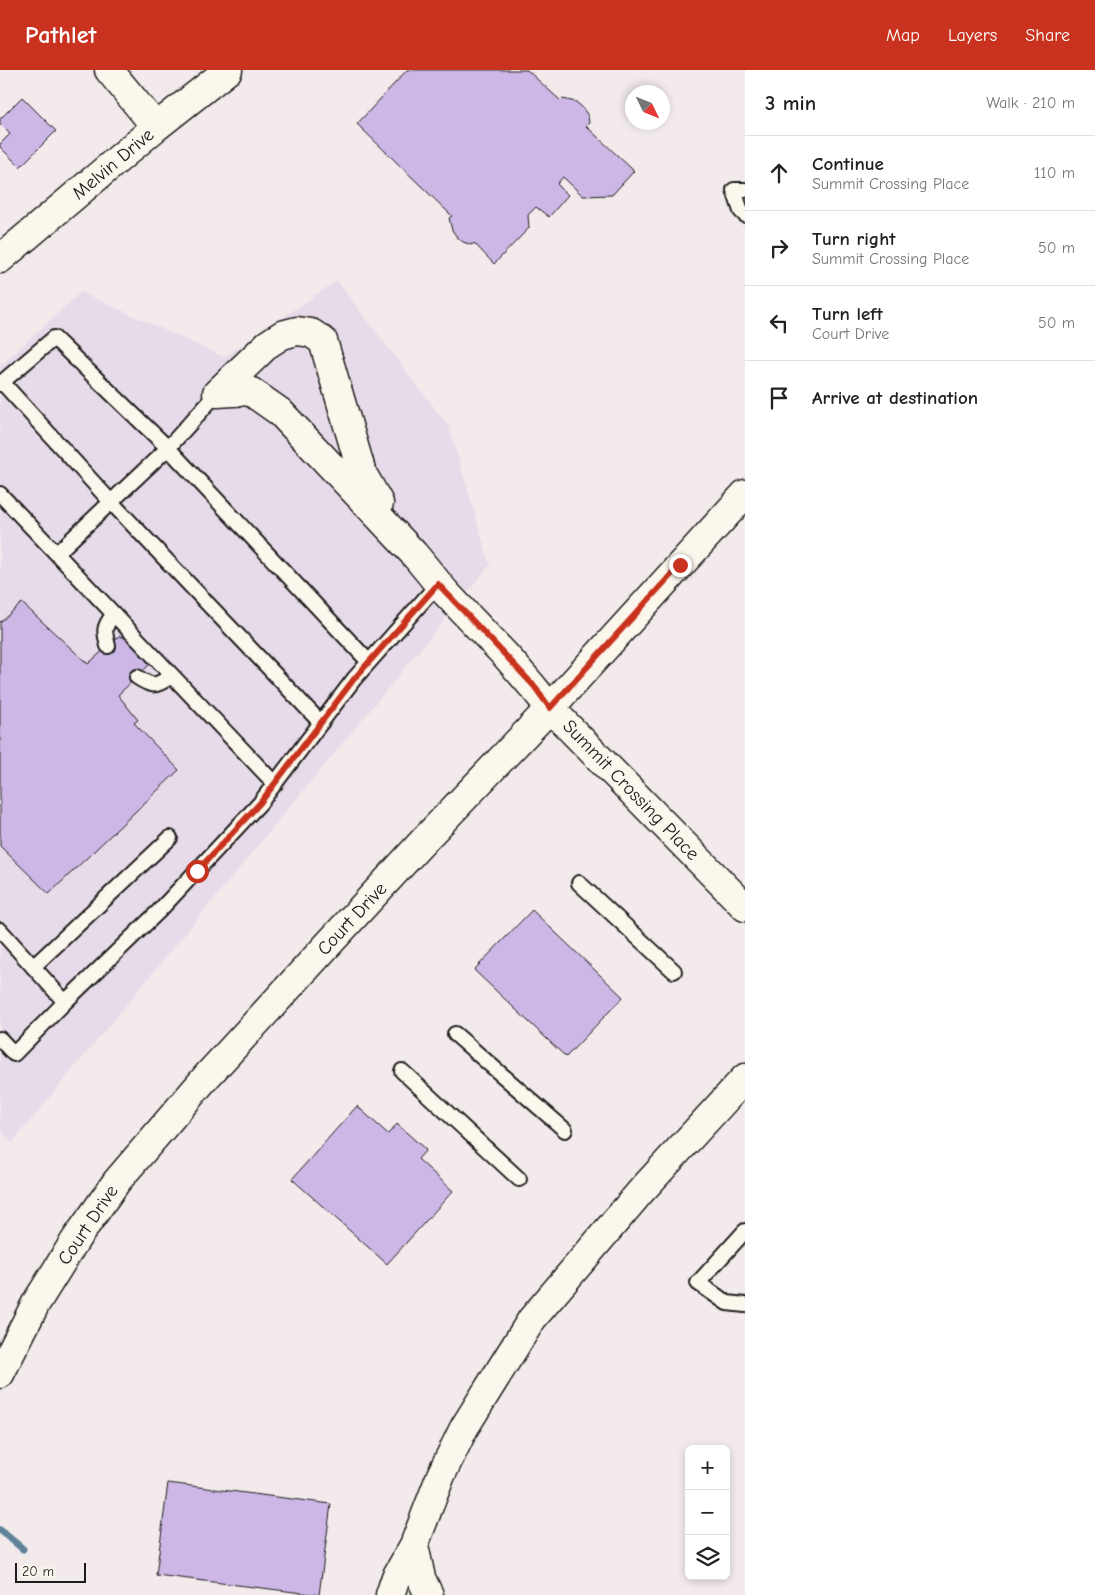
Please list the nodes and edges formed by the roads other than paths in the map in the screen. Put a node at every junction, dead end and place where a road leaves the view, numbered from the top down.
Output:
1 (109, 70) edge
2 (228, 70) edge
3 (156, 127) junction
4 (745, 190) edge
5 (745, 215) edge
6 (0, 259) edge
7 (1, 383) edge
8 (217, 393) junction
9 (168, 448) junction
10 (0, 494) edge
11 (745, 494) edge
12 (111, 502) junction
13 (398, 537) junction
14 (57, 553) junction
15 (438, 584) junction
16 (114, 614) junction
17 (108, 646) dead end
18 (369, 662) junction
19 (172, 676) junction
20 (136, 677) dead end
21 (550, 708) junction
22 (321, 723) junction
23 (275, 784) junction
24 (170, 838) dead end
25 (579, 883) dead end
26 (745, 907) edge
27 (0, 930) edge
28 (33, 967) junction
29 (674, 971) dead end
30 (65, 1002) junction
31 (455, 1034) dead end
32 (0, 1039) edge
33 (402, 1071) dead end
34 (745, 1078) edge
35 (565, 1130) dead end
36 (519, 1178) dead end
37 (745, 1231) edge
38 (745, 1305) edge
39 (0, 1374) edge
40 (414, 1545) junction
41 (390, 1595) edge
42 (429, 1595) edge

1 - 3 street
2 - 3 street, Melvin Drive
3 - 6 street, Melvin Drive
4 - 5 lane
7 - 9 lane
7 - 12 lane
8 - 9 lane, Summit Crossing Place
8 - 13 street, Summit Crossing Place
8 - 13 street, Summit Crossing Place
9 - 12 lane, Summit Crossing Place
9 - 18 lane
10 - 14 lane
11 - 21 street, Court Drive
12 - 14 lane, Summit Crossing Place
12 - 22 lane
13 - 15 street, Summit Crossing Place
14 - 16 lane
15 - 18 lane
15 - 21 street, Summit Crossing Place
16 - 17 lane
16 - 19 lane
18 - 22 lane
19 - 20 lane
19 - 23 lane
21 - 26 street, Summit Crossing Place
21 - 39 street, Court Drive
22 - 23 lane
23 - 30 lane
24 - 28 lane
25 - 29 lane
27 - 28 lane
28 - 30 lane
30 - 32 lane
31 - 35 lane
33 - 36 lane
34 - 40 street
37 - 38 lane
40 - 41 street
40 - 42 street

